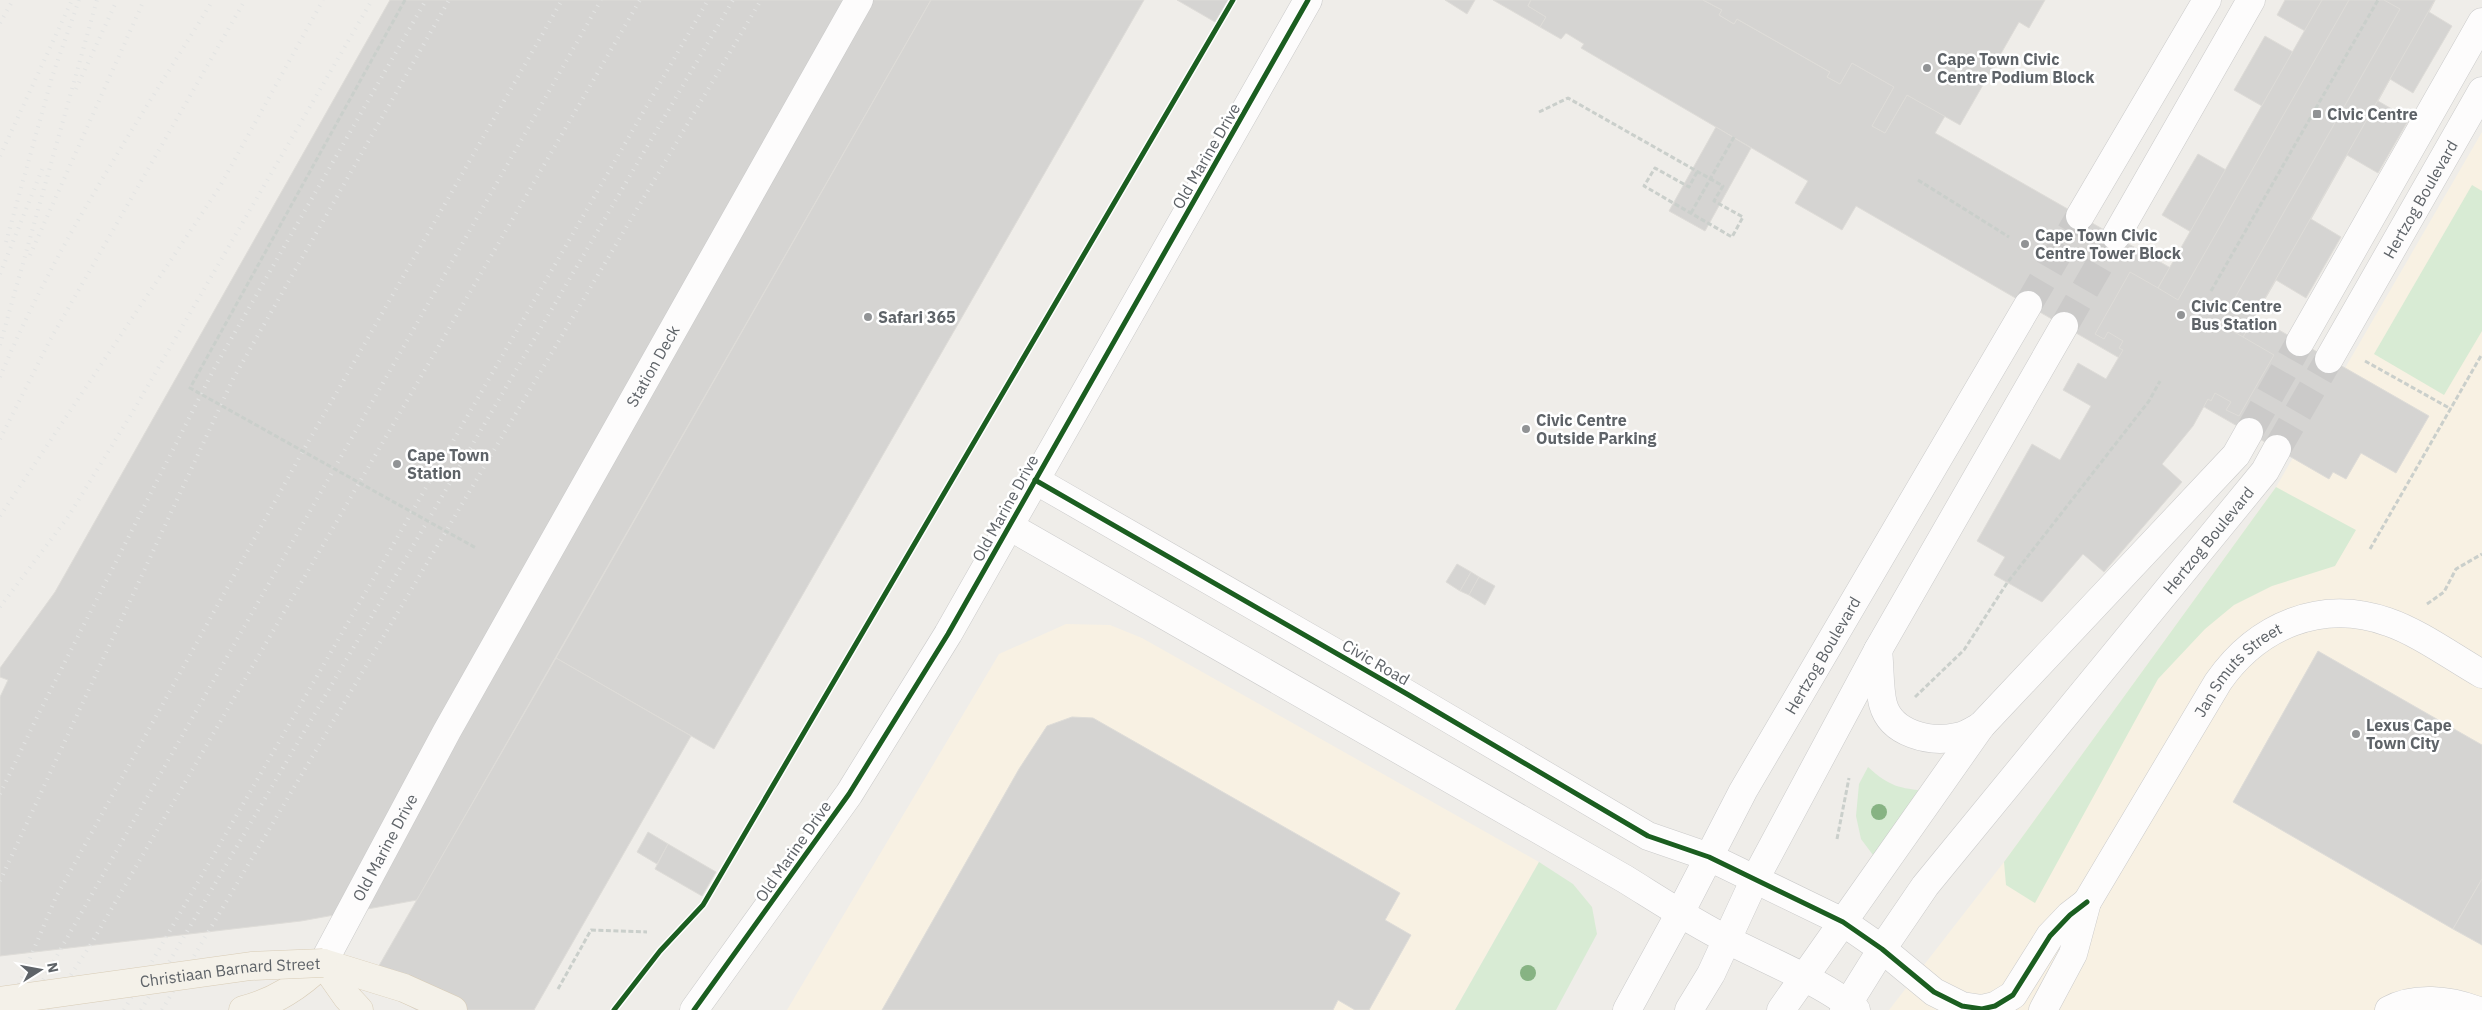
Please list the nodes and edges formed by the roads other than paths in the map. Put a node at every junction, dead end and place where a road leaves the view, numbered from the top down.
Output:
1 (859, 0) edge
2 (1308, 0) edge
3 (2206, 0) edge
4 (2251, 0) edge
5 (2482, 22) edge
6 (2482, 91) edge
7 (2080, 216) tunnel mouth
8 (2116, 236) tunnel mouth
9 (2028, 306) tunnel mouth
10 (2064, 326) tunnel mouth
11 (2300, 342) tunnel mouth
12 (2329, 359) tunnel mouth
13 (2249, 432) tunnel mouth
14 (2277, 449) tunnel mouth
15 (1034, 480) junction
16 (1010, 526) junction
17 (1878, 650) junction
18 (2482, 674) edge
19 (1982, 726) junction
20 (447, 731) joint
21 (1709, 857) junction
22 (1754, 880) junction
23 (2087, 902) junction
24 (1680, 914) junction
25 (1843, 922) junction
26 (1725, 939) junction
27 (1882, 950) junction
28 (323, 963) junction
29 (1804, 978) junction
30 (0, 1001) edge
31 (1850, 1008) edge
32 (243, 1010) edge
33 (359, 1010) edge
34 (453, 1010) edge
35 (694, 1010) edge
36 (1627, 1010) edge
37 (1689, 1010) edge
38 (1781, 1010) edge
39 (2043, 1010) edge
40 (2389, 1010) edge
41 (2476, 1010) edge

1 - 20 street, Station Deck
2 - 15 street, Old Marine Drive
3 - 7 street
4 - 8 street
5 - 11 street
6 - 12 street, Hertzog Boulevard
9 - 21 street, Hertzog Boulevard
10 - 17 street
13 - 19 street
14 - 27 street, Hertzog Boulevard
15 - 16 street, Old Marine Drive
15 - 21 street, Civic Road
16 - 24 street
16 - 35 street, Old Marine Drive
17 - 19 street
17 - 22 street
18 - 23 street, Jan Smuts Street
19 - 25 street
20 - 28 street, Old Marine Drive
21 - 22 street, Civic Road
21 - 24 street, Hertzog Boulevard
22 - 25 street, Jan Smuts Street
22 - 26 street
23 - 27 street, Jan Smuts Street
23 - 39 street, Jan Smuts Street
24 - 26 street
24 - 36 street, Hertzog Boulevard
25 - 27 street, Jan Smuts Street
25 - 29 street
26 - 29 street
26 - 37 street
27 - 31 street, Hertzog Boulevard
28 - 30 main road, Christiaan Barnard Street, bridge
28 - 32 main road
28 - 33 main road
28 - 34 main road, Christiaan Barnard Street
29 - 31 street
29 - 38 street
40 - 41 street

